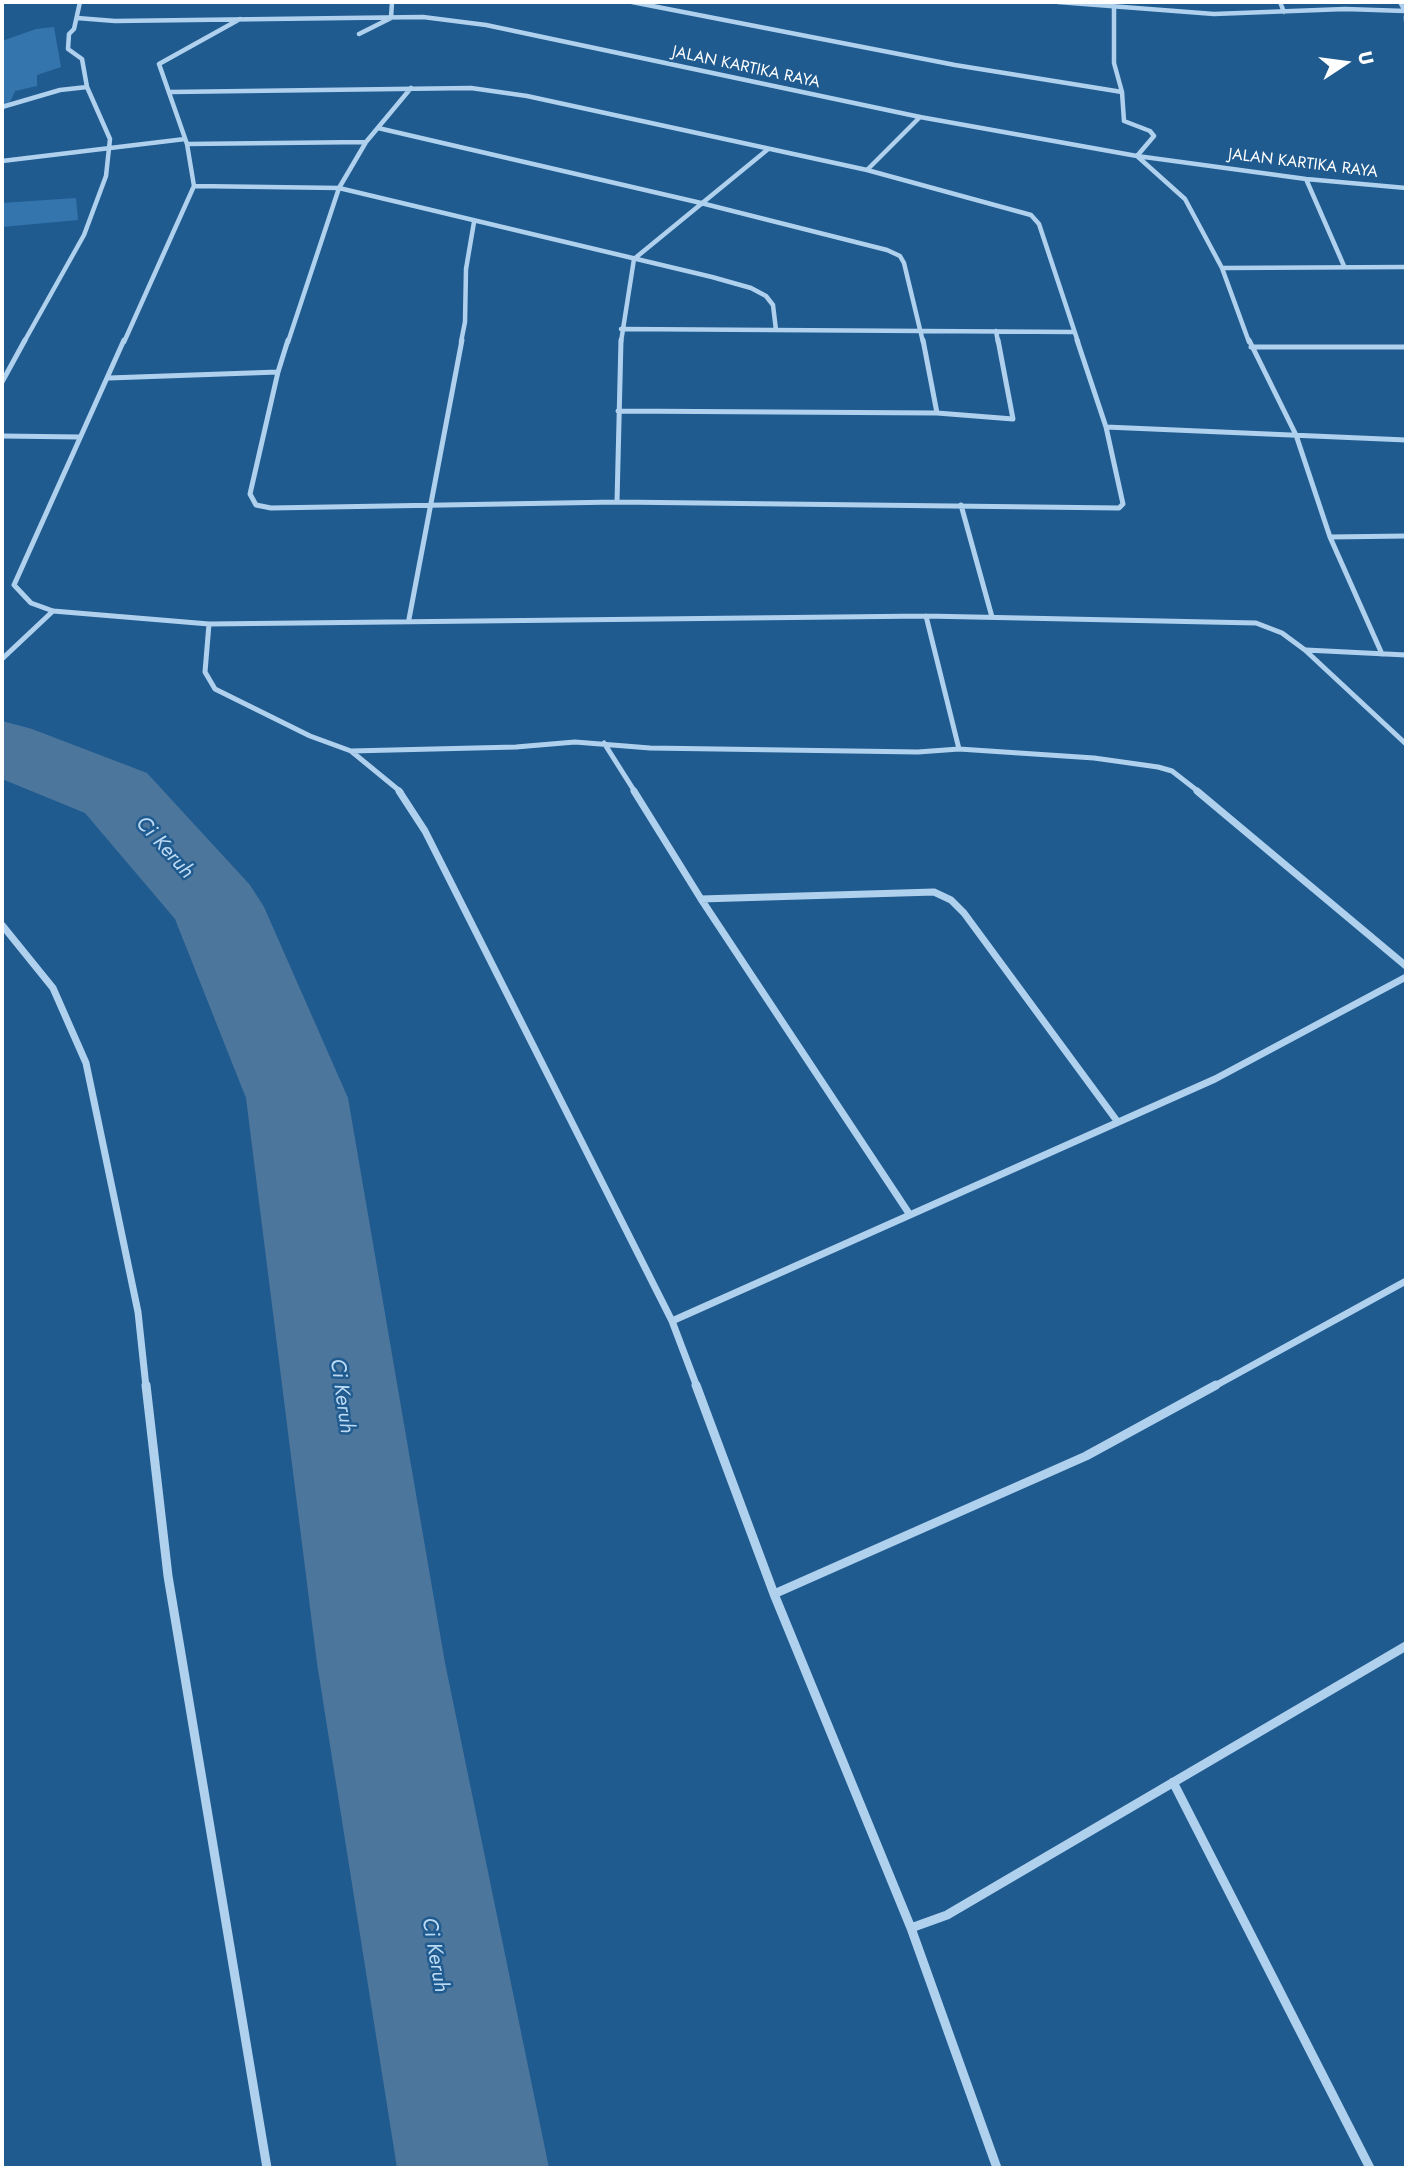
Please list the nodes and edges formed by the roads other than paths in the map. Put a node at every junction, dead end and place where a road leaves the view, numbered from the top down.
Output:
1 (80, 2) edge
2 (392, 2) edge
3 (632, 2) edge
4 (1058, 2) edge
5 (1280, 2) edge
6 (1400, 2) edge
7 (1114, 8) junction
8 (1284, 12) junction
9 (77, 18) junction
10 (391, 18) junction
11 (240, 19) junction
12 (359, 34) dead end
13 (87, 87) junction
14 (411, 88) junction
15 (171, 92) junction
16 (1122, 92) junction
17 (2, 107) edge
18 (920, 117) junction
19 (378, 128) junction
20 (186, 141) junction
21 (366, 142) junction
22 (110, 147) junction
23 (766, 150) junction
24 (1138, 156) junction
25 (2, 161) edge
26 (867, 170) junction
27 (1306, 179) junction
28 (194, 186) junction
29 (339, 188) junction
30 (1406, 188) edge
31 (701, 203) junction
32 (474, 222) junction
33 (634, 259) junction
34 (1344, 266) junction
35 (1406, 267) edge
36 (1222, 268) junction
37 (621, 329) junction
38 (776, 330) junction
39 (921, 331) junction
40 (996, 331) junction
41 (1074, 332) junction
42 (1251, 347) junction
43 (1406, 347) edge
44 (278, 372) junction
45 (109, 378) junction
46 (2, 382) edge
47 (618, 411) junction
48 (937, 413) junction
49 (1106, 427) junction
50 (1296, 435) junction
51 (2, 436) edge
52 (80, 437) junction
53 (1406, 440) edge
54 (617, 502) junction
55 (429, 505) junction
56 (961, 505) junction
57 (1406, 536) edge
58 (1330, 537) junction
59 (53, 611) junction
60 (926, 616) junction
61 (992, 617) junction
62 (409, 619) junction
63 (209, 624) junction
64 (1305, 650) junction
65 (1382, 654) junction
66 (1406, 655) edge
67 (2, 659) edge
68 (604, 743) junction
69 (1406, 744) edge
70 (959, 749) junction
71 (351, 751) junction
72 (701, 899) junction
73 (2, 925) edge
74 (1406, 966) edge
75 (1406, 978) edge
76 (1117, 1121) junction
77 (910, 1214) junction
78 (1406, 1281) edge
79 (672, 1321) junction
80 (774, 1594) junction
81 (1406, 1646) edge
82 (1173, 1783) junction
83 (911, 1928) junction
84 (267, 2168) edge
85 (997, 2168) edge
86 (1370, 2168) edge

1 - 9 street
2 - 10 street
3 - 16 street
4 - 7 street
5 - 8 street
6 - 8 street
7 - 8 street
7 - 16 street
9 - 11 street, JALAN KARTIKA RAYA
9 - 13 street
10 - 11 street, JALAN KARTIKA RAYA
10 - 12 street
10 - 18 street, JALAN KARTIKA RAYA
11 - 15 street
13 - 17 street
13 - 22 street
14 - 15 street
14 - 19 street
14 - 23 street
15 - 20 street
16 - 24 street
18 - 24 street, JALAN KARTIKA RAYA
18 - 26 street
19 - 21 street
19 - 31 street
20 - 21 street
20 - 22 street
20 - 28 street
21 - 29 street
22 - 25 street
22 - 46 street
23 - 26 street
23 - 31 street
24 - 27 street, JALAN KARTIKA RAYA
24 - 36 street
26 - 41 street
27 - 30 street, JALAN KARTIKA RAYA
27 - 34 street
28 - 29 street
28 - 45 street
29 - 32 street
29 - 44 street
31 - 33 street
31 - 39 street
32 - 33 street
32 - 55 street
33 - 37 street
33 - 38 street
34 - 35 street
34 - 36 street
36 - 42 street
37 - 38 street
37 - 47 street
38 - 39 street
39 - 40 street
39 - 48 street
40 - 41 street
40 - 48 street
41 - 49 street
42 - 43 street
42 - 50 street
44 - 45 street
44 - 55 street
45 - 52 street
47 - 48 street
47 - 54 street
49 - 50 street
49 - 56 street
50 - 53 street
50 - 58 street
51 - 52 street
52 - 59 street
54 - 55 street
54 - 56 street
55 - 62 street
56 - 61 street
57 - 58 street
58 - 65 street
59 - 63 street
59 - 67 street
60 - 61 street
60 - 62 street
60 - 70 street
61 - 64 street
62 - 63 street
63 - 71 street
64 - 65 street
64 - 69 street
65 - 66 street
68 - 70 street
68 - 71 street
68 - 72 street
70 - 74 street
71 - 79 street
72 - 76 street
72 - 77 street
73 - 84 street
75 - 76 street
76 - 77 street
77 - 79 street
78 - 80 street
79 - 80 street
80 - 83 street
81 - 82 street
82 - 83 street
82 - 86 street
83 - 85 street

